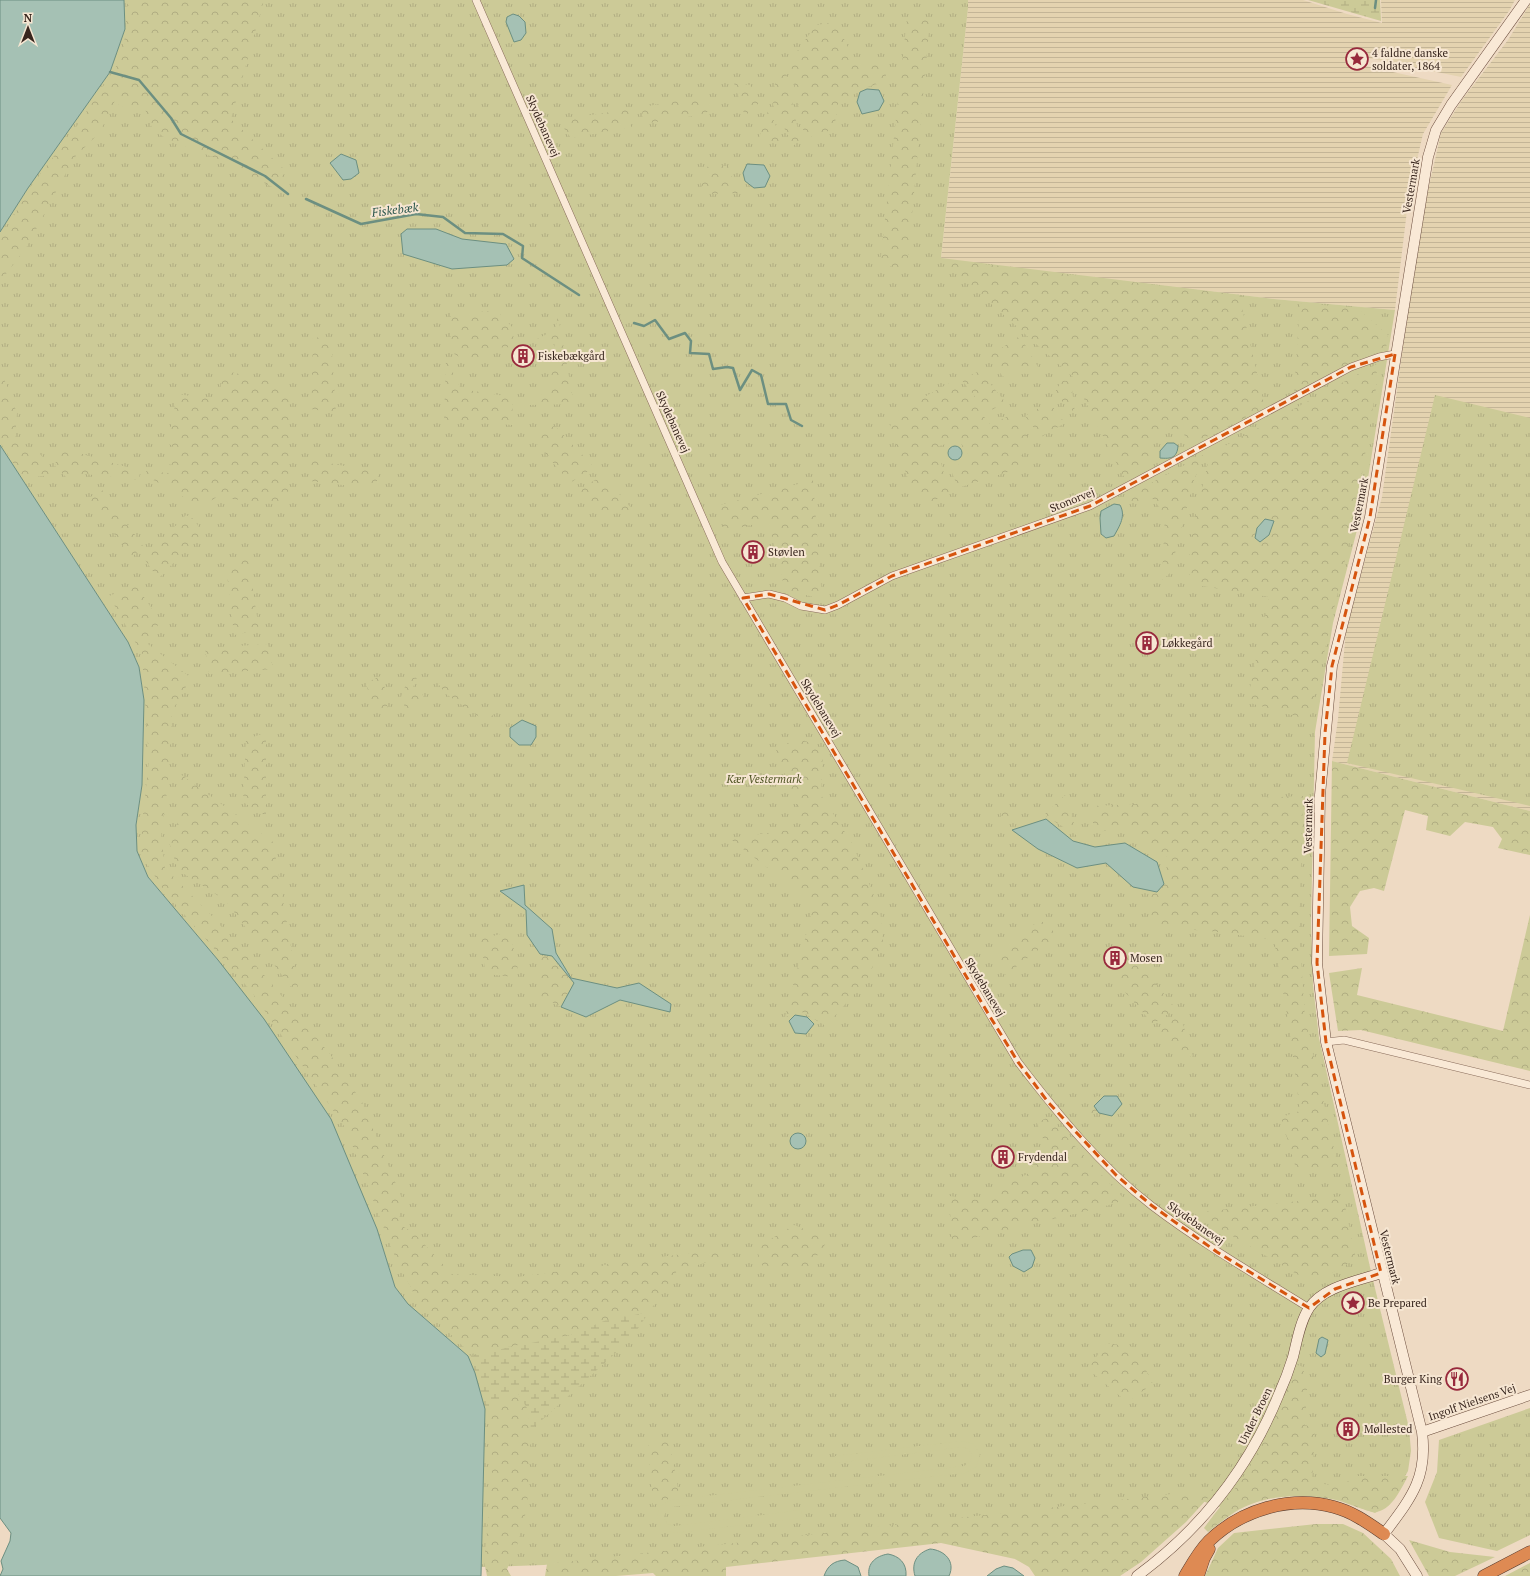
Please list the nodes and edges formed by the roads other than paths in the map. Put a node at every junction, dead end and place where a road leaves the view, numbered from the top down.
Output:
1 (476, 0) edge
2 (1526, 0) edge
3 (1395, 354) junction
4 (743, 598) junction
5 (1326, 1042) junction
6 (1530, 1085) edge
7 (1382, 1273) junction
8 (1309, 1308) junction
9 (1530, 1395) edge
10 (1422, 1432) junction
11 (1224, 1530) junction
12 (1384, 1534) junction
13 (1530, 1552) edge
14 (1512, 1561) junction
15 (1136, 1576) edge
16 (1185, 1576) edge
17 (1198, 1576) edge
18 (1418, 1576) edge
19 (1476, 1576) edge
20 (1484, 1576) edge

1 - 4 street, Skydebanevej
2 - 3 street, Vestermark
3 - 4 street, Stonorvej
3 - 5 street, Vestermark
4 - 8 street, Skydebanevej
5 - 6 street
5 - 7 street, Vestermark
7 - 8 street, Under Broen
7 - 10 street, Vestermark
8 - 15 street, Under Broen
9 - 10 street, Ingolf Nielsens Vej
10 - 12 street, Vestermark
11 - 12 highway
11 - 16 highway
11 - 17 highway
12 - 18 street
13 - 14 highway
14 - 19 highway
14 - 20 highway

